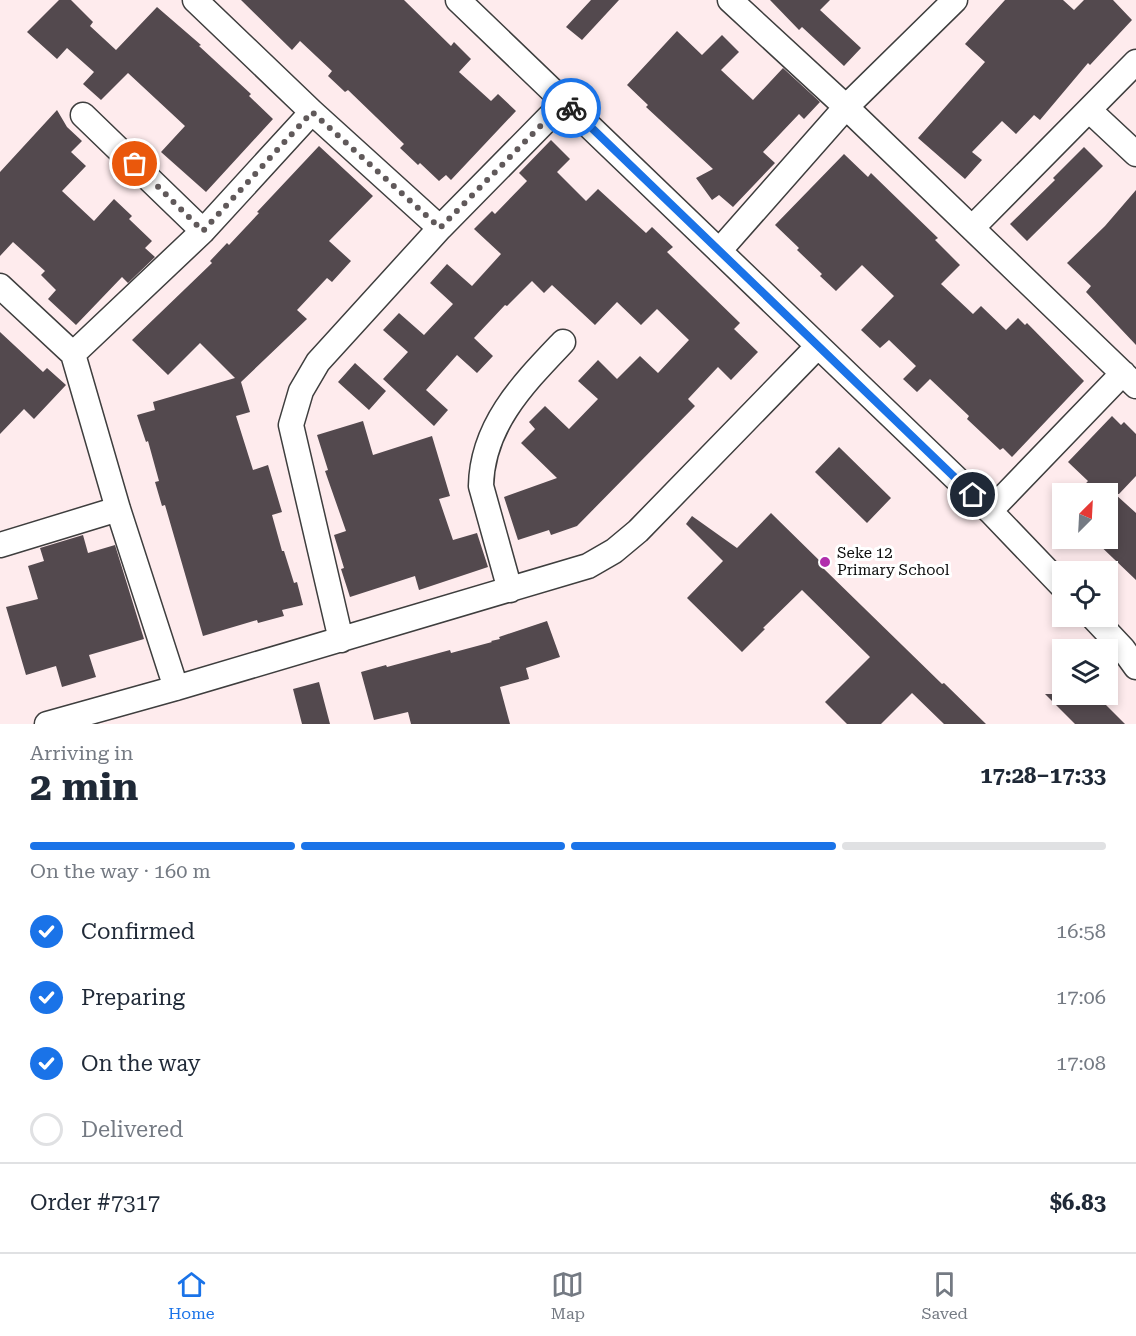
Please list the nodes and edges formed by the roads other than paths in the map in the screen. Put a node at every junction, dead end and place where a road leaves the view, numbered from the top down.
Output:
1 (195, 0) edge
2 (458, 0) edge
3 (730, 0) edge
4 (955, 0) edge
5 (1136, 62) edge
6 (564, 102) junction
7 (846, 107) junction
8 (1089, 110) junction
9 (312, 112) junction
10 (83, 114) dead end
11 (1136, 154) edge
12 (440, 228) junction
13 (972, 228) junction
14 (203, 231) junction
15 (719, 251) junction
16 (0, 286) edge
17 (563, 342) dead end
18 (818, 346) junction
19 (73, 354) junction
20 (1130, 380) edge
21 (118, 509) junction
22 (990, 511) junction
23 (0, 545) edge
24 (1052, 576) edge
25 (510, 590) junction
26 (1102, 627) edge
27 (341, 640) junction
28 (1136, 668) edge
29 (176, 688) junction
30 (75, 720) edge
31 (47, 724) edge

1 - 9 street
2 - 6 street
3 - 7 street
4 - 7 street
5 - 8 street
6 - 12 street
6 - 15 street
7 - 13 street
7 - 15 street
8 - 11 street
8 - 13 street
9 - 12 street
9 - 14 street
10 - 14 street
12 - 27 street
13 - 20 street
14 - 19 street
15 - 18 street
16 - 19 street
17 - 25 street
18 - 22 street
18 - 25 street
19 - 21 street
20 - 22 street
21 - 23 street
21 - 29 street
22 - 24 street
25 - 27 street
26 - 28 street
27 - 29 street
29 - 30 street
30 - 31 street

